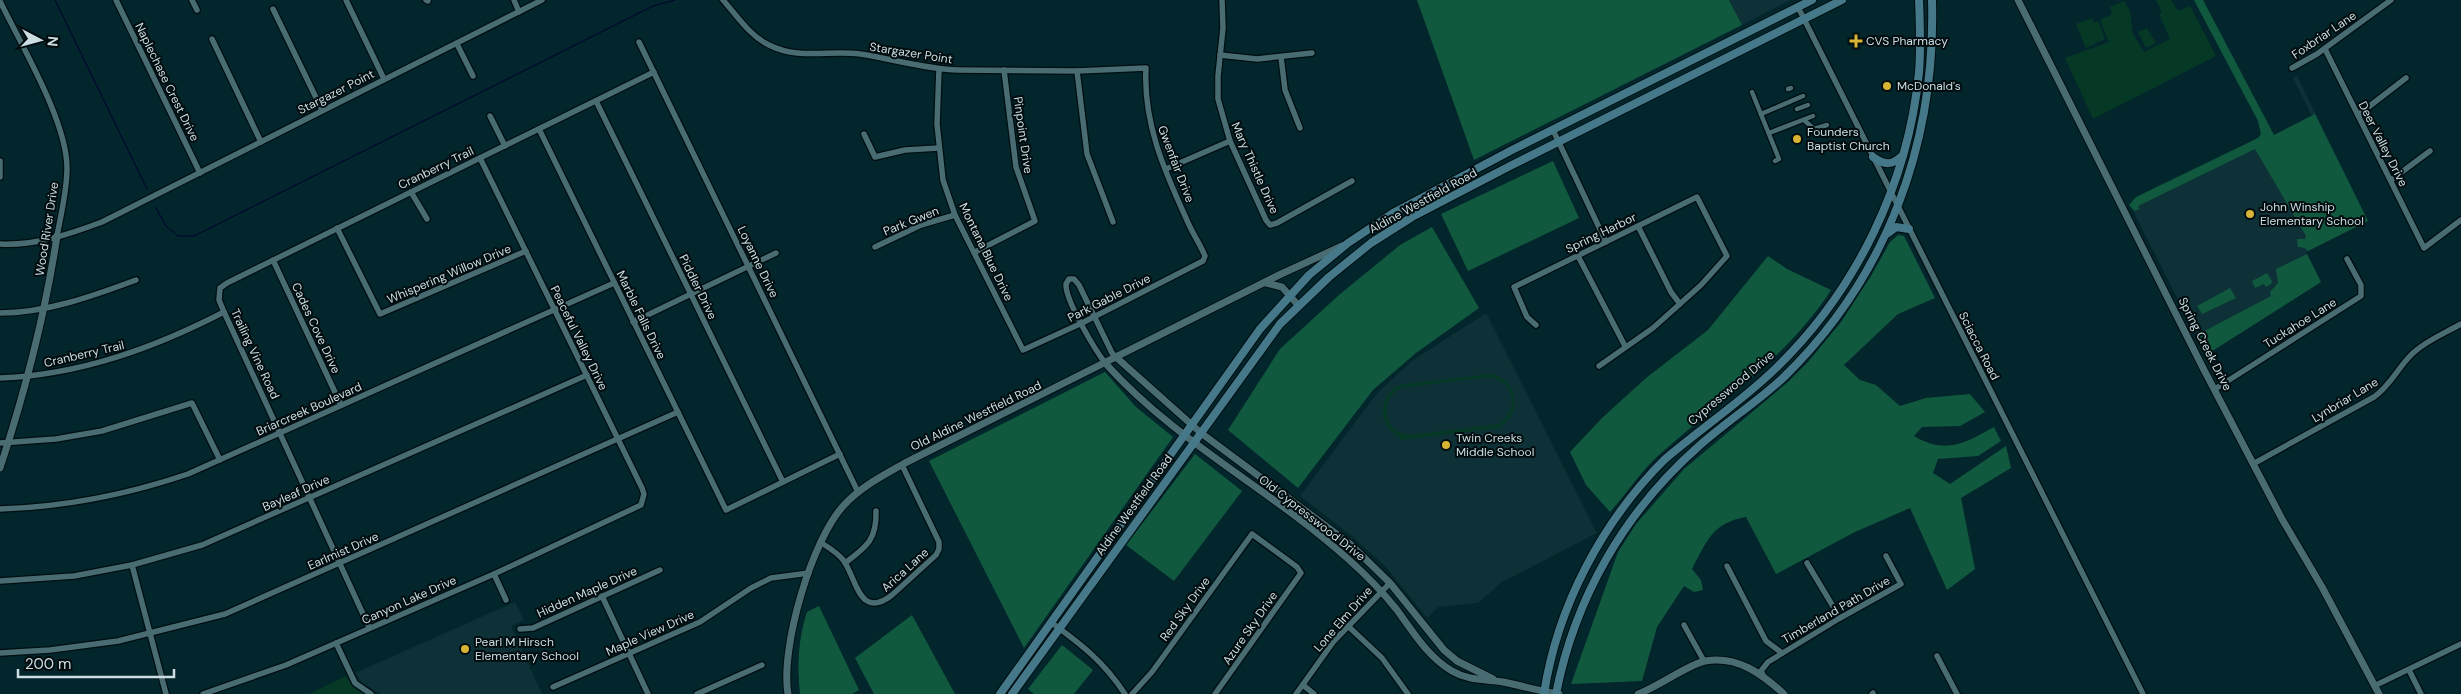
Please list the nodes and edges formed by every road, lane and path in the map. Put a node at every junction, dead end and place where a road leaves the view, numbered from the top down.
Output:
1 (116, 0) edge
2 (192, 0) edge
3 (346, 0) edge
4 (514, 0) edge
5 (542, 0) edge
6 (723, 0) edge
7 (1222, 0) edge
8 (1812, 0) edge
9 (1842, 0) edge
10 (1919, 0) edge
11 (1932, 0) edge
12 (2018, 0) edge
13 (2391, 0) edge
14 (0, 1) edge
15 (1798, 7) junction
16 (273, 9) dead end
17 (197, 10) dead end
18 (520, 12) junction
19 (1804, 19) junction
20 (212, 39) dead end
21 (640, 42) dead end
22 (457, 44) junction
23 (2325, 48) junction
24 (1312, 54) dead end
25 (1704, 54) junction
26 (1220, 55) junction
27 (1282, 57) junction
28 (1710, 66) junction
29 (1146, 68) joint
30 (2292, 68) dead end
31 (939, 69) junction
32 (1004, 70) junction
33 (1077, 71) junction
34 (654, 72) junction
35 (473, 76) dead end
36 (2406, 78) dead end
37 (384, 79) junction
38 (1918, 79) junction
39 (1930, 80) junction
40 (1752, 92) dead end
41 (1803, 96) dead end
42 (1795, 100) junction
43 (596, 101) junction
44 (1808, 104) dead end
45 (322, 110) junction
46 (1761, 114) junction
47 (2358, 115) junction
48 (490, 116) dead end
49 (1813, 116) dead end
50 (1804, 120) junction
51 (1827, 125) dead end
52 (1300, 128) dead end
53 (539, 129) junction
54 (1553, 130) junction
55 (1769, 133) junction
56 (864, 134) dead end
57 (1230, 141) junction
58 (261, 142) junction
59 (1558, 142) junction
60 (505, 146) junction
61 (939, 148) junction
62 (2430, 151) dead end
63 (1905, 153) junction
64 (1873, 157) junction
65 (480, 158) junction
66 (0, 161) edge
67 (1775, 161) dead end
68 (1166, 169) junction
69 (200, 174) junction
70 (0, 177) edge
71 (2391, 180) junction
72 (1352, 181) dead end
73 (411, 192) junction
74 (1434, 192) junction
75 (1891, 193) junction
76 (1439, 204) junction
77 (1898, 208) junction
78 (955, 215) junction
79 (426, 219) dead end
80 (2461, 220) edge
81 (1113, 222) dead end
82 (1638, 226) junction
83 (337, 228) junction
84 (1910, 229) junction
85 (57, 236) junction
86 (1884, 239) junction
87 (1606, 242) junction
88 (1348, 243) junction
89 (0, 244) edge
90 (875, 247) dead end
91 (526, 251) junction
92 (975, 252) junction
93 (776, 253) dead end
94 (1578, 256) junction
95 (2348, 259) dead end
96 (273, 260) junction
97 (1203, 261) joint
98 (749, 266) junction
99 (1848, 278) junction
100 (136, 280) dead end
101 (227, 282) joint
102 (614, 283) junction
103 (1266, 283) junction
104 (1857, 287) junction
105 (691, 294) junction
106 (1290, 295) junction
107 (1680, 304) junction
108 (1298, 305) junction
109 (44, 307) junction
110 (555, 311) junction
111 (224, 312) junction
112 (0, 313) edge
113 (1095, 317) junction
114 (634, 322) junction
115 (1082, 324) junction
116 (2461, 324) edge
117 (1536, 325) dead end
118 (1248, 346) junction
119 (1625, 346) junction
120 (1023, 350) joint
121 (1258, 354) junction
122 (1117, 358) junction
123 (1784, 359) junction
124 (1106, 364) junction
125 (1599, 366) dead end
126 (1791, 370) junction
127 (587, 375) junction
128 (28, 376) junction
129 (0, 378) edge
130 (2215, 389) junction
131 (341, 405) junction
132 (678, 412) junction
133 (1192, 425) junction
134 (1700, 429) junction
135 (280, 433) junction
136 (1201, 433) junction
137 (1184, 435) junction
138 (618, 440) junction
139 (1706, 440) junction
140 (9, 442) junction
141 (0, 443) edge
142 (1194, 443) junction
143 (840, 454) junction
144 (220, 460) junction
145 (2253, 464) junction
146 (902, 465) junction
147 (0, 468) edge
148 (782, 482) junction
149 (858, 492) junction
150 (311, 498) junction
151 (1626, 504) junction
152 (1303, 508) junction
153 (0, 509) edge
154 (1132, 509) junction
155 (876, 511) dead end
156 (1636, 513) junction
157 (619, 516) joint
158 (1141, 516) junction
159 (1296, 517) junction
160 (1252, 534) joint
161 (820, 542) junction
162 (1886, 556) dead end
163 (340, 563) junction
164 (845, 563) junction
165 (1807, 563) dead end
166 (132, 565) junction
167 (1092, 566) junction
168 (1727, 566) dead end
169 (660, 570) dead end
170 (1100, 572) junction
171 (809, 573) junction
172 (494, 574) junction
173 (0, 582) edge
174 (1390, 583) junction
175 (1381, 591) junction
176 (1573, 594) junction
177 (602, 596) junction
178 (506, 600) dead end
179 (1584, 601) junction
180 (1413, 611) junction
181 (1840, 618) junction
182 (1404, 619) junction
183 (1052, 623) junction
184 (1348, 626) junction
185 (1684, 626) dead end
186 (370, 627) junction
187 (1059, 628) junction
188 (520, 629) dead end
189 (148, 634) junction
190 (336, 643) junction
191 (2461, 644) edge
192 (0, 653) edge
193 (1782, 653) junction
194 (629, 654) junction
195 (1937, 656) dead end
196 (1704, 662) junction
197 (762, 665) dead end
198 (2409, 670) junction
199 (1763, 675) junction
200 (1013, 676) junction
201 (1021, 681) junction
202 (1500, 682) junction
203 (1302, 685) junction
204 (2374, 686) junction
205 (553, 687) dead end
206 (1545, 692) edge
207 (166, 694) edge
208 (204, 694) edge
209 (371, 694) edge
210 (648, 694) edge
211 (697, 694) edge
212 (788, 694) edge
213 (1000, 694) edge
214 (1012, 694) edge
215 (1125, 694) edge
216 (1132, 694) edge
217 (1216, 694) edge
218 (1296, 694) edge
219 (1314, 694) edge
220 (1408, 694) edge
221 (1557, 694) edge
222 (1639, 694) edge
223 (1784, 694) edge
224 (1956, 694) edge
225 (2143, 694) edge
226 (2378, 694) edge
227 (2421, 694) edge

1 - 69 street, Naplechase Crest Drive
2 - 17 street
3 - 37 street
4 - 18 street
5 - 18 street, Stargazer Point
6 - 31 street, Stargazer Point
7 - 26 street, Mary Thistle Drive
8 - 15 main road, Aldine Westfield Road
9 - 19 main road, Aldine Westfield Road
10 - 38 main road, Cypresswood Drive
11 - 39 main road, Cypresswood Drive
12 - 130 street, Spring Creek Drive
13 - 23 street, Foxbriar Lane
14 - 85 street, Wood River Drive
15 - 19 street, Sciacca Road
15 - 25 main road, Aldine Westfield Road
16 - 45 street
18 - 22 street, Stargazer Point
19 - 28 main road, Aldine Westfield Road
19 - 64 street, Sciacca Road
20 - 58 street
21 - 34 street, Loyanne Drive
22 - 35 street
22 - 37 street, Stargazer Point
23 - 30 street, Foxbriar Lane
23 - 47 street, Deer Valley Drive
24 - 27 street
25 - 28 main road
25 - 54 main road, Aldine Westfield Road
26 - 27 street
26 - 57 street, Mary Thistle Drive
27 - 52 street
28 - 59 main road, Aldine Westfield Road
29 - 33 street, Stargazer Point
29 - 68 street, Gwenfair Drive
31 - 32 street, Stargazer Point
31 - 61 street, Montana Blue Drive
32 - 33 street, Stargazer Point
32 - 92 street, Pinpoint Drive
33 - 81 street
34 - 43 street, Cranberry Trail
34 - 98 street, Loyanne Drive
36 - 47 street
37 - 45 street, Stargazer Point
38 - 39 main road
38 - 63 main road, Cypresswood Drive
39 - 77 main road, Cypresswood Drive
40 - 46 street
41 - 42 street
42 - 44 street
42 - 46 street
43 - 53 street, Cranberry Trail
43 - 105 street, Piddler Drive
45 - 58 street, Stargazer Point
46 - 55 street
47 - 71 street, Deer Valley Drive
48 - 60 street
49 - 50 street
50 - 51 street
50 - 55 street
53 - 60 street, Cranberry Trail
53 - 102 street, Marble Falls Drive
54 - 59 street
54 - 74 main road, Aldine Westfield Road
55 - 67 street
56 - 61 street
57 - 68 street
57 - 72 street, Mary Thistle Drive
58 - 69 street, Stargazer Point
59 - 76 main road, Aldine Westfield Road
59 - 87 street
60 - 65 street, Cranberry Trail
61 - 78 street, Montana Blue Drive
62 - 71 street
63 - 64 main road
63 - 75 main road, Cypresswood Drive
64 - 75 street, Sciacca Road
65 - 73 street, Cranberry Trail
65 - 91 street, Peaceful Valley Drive
66 - 70 street
68 - 97 street, Gwenfair Drive
69 - 85 street, Stargazer Point
71 - 80 street, Deer Valley Drive
73 - 79 street
73 - 83 street, Cranberry Trail
74 - 76 main road
74 - 88 main road, Aldine Westfield Road
75 - 77 street, Sciacca Road
75 - 99 main road, Cypresswood Drive
76 - 108 main road, Aldine Westfield Road
77 - 84 street, Sciacca Road
77 - 86 main road, Cypresswood Drive
78 - 90 street, Park Gwen
78 - 92 street, Montana Blue Drive
82 - 87 street, Spring Harbor
82 - 107 street
82 - 107 street, Spring Harbor
83 - 91 street, Whispering Willow Drive
83 - 96 street, Cranberry Trail
84 - 86 main road
84 - 225 street, Sciacca Road
85 - 89 street, Stargazer Point
85 - 109 street, Wood River Drive
86 - 104 main road, Cypresswood Drive
87 - 94 street, Spring Harbor
88 - 103 street, Old Aldine Westfield Road
88 - 106 main road, Aldine Westfield Road
91 - 110 street, Peaceful Valley Drive
92 - 120 street, Montana Blue Drive
93 - 98 street
94 - 117 street, Spring Harbor
94 - 119 street
95 - 130 street, Tuckahoe Lane
96 - 101 street, Cranberry Trail
96 - 131 street, Cades Cove Drive
97 - 113 street, Park Gable Drive
98 - 105 street
98 - 143 street, Loyanne Drive
99 - 104 main road
99 - 123 main road, Cypresswood Drive
100 - 109 street
101 - 111 street, Trailing Vine Road
102 - 110 street, Briarcreek Boulevard
102 - 114 street, Marble Falls Drive
103 - 106 street
103 - 122 street, Old Aldine Westfield Road
104 - 126 main road, Cypresswood Drive
105 - 114 street
105 - 148 street, Piddler Drive
106 - 108 street
106 - 118 main road, Aldine Westfield Road
107 - 119 street
108 - 121 main road, Aldine Westfield Road
109 - 112 street
109 - 128 street, Wood River Drive
110 - 127 street, Peaceful Valley Drive
110 - 131 street, Briarcreek Boulevard
111 - 128 street, Cranberry Trail
111 - 135 street, Trailing Vine Road
113 - 115 street, Park Gable Drive
113 - 115 street
113 - 122 street
114 - 132 street, Marble Falls Drive
115 - 120 street, Park Gable Drive
115 - 124 street
116 - 145 street, Lynbriar Lane
118 - 121 main road
118 - 133 main road, Aldine Westfield Road
119 - 125 street
121 - 136 main road, Aldine Westfield Road
122 - 124 street, Old Aldine Westfield Road
122 - 133 street, Old Cypresswood Drive
123 - 126 main road
123 - 134 main road, Cypresswood Drive
124 - 137 street, Old Cypresswood Drive
124 - 146 street, Old Aldine Westfield Road
126 - 139 main road, Cypresswood Drive
127 - 138 street, Peaceful Valley Drive
127 - 150 street, Bayleaf Drive
128 - 129 street, Cranberry Trail
128 - 140 street, Wood River Drive
130 - 145 street, Spring Creek Drive
131 - 135 street, Briarcreek Boulevard
132 - 138 street, Earlmist Drive
132 - 148 street, Marble Falls Drive
133 - 136 street, Old Cypresswood Drive
133 - 137 main road, Aldine Westfield Road
134 - 139 main road
134 - 151 main road, Cypresswood Drive
135 - 144 street, Briarcreek Boulevard
135 - 150 street, Trailing Vine Road
136 - 142 main road, Aldine Westfield Road
136 - 152 street, Old Cypresswood Drive
137 - 142 street, Old Cypresswood Drive
137 - 154 main road, Aldine Westfield Road
138 - 157 street, Peaceful Valley Drive
138 - 163 street, Earlmist Drive
139 - 156 main road, Cypresswood Drive
140 - 141 street
140 - 144 street
140 - 147 street, Wood River Drive
142 - 158 main road, Aldine Westfield Road
142 - 159 street, Old Cypresswood Drive
143 - 148 street
143 - 149 street, Loyanne Drive
144 - 153 street, Briarcreek Boulevard
145 - 204 street, Spring Creek Drive
146 - 149 street, Old Aldine Westfield Road
146 - 164 street, Arica Lane
149 - 161 street, Old Aldine Westfield Road
150 - 163 street, Trailing Vine Road
150 - 166 street, Bayleaf Drive
151 - 156 main road
151 - 176 main road, Cypresswood Drive
152 - 159 street
152 - 174 street, Old Cypresswood Drive
154 - 158 main road
154 - 167 main road, Aldine Westfield Road
155 - 164 street
156 - 179 main road, Cypresswood Drive
157 - 172 street, Canyon Lake Drive
158 - 170 main road, Aldine Westfield Road
159 - 175 street, Old Cypresswood Drive
160 - 216 street, Red Sky Drive
160 - 217 street, Azure Sky Drive
161 - 164 street, Arica Lane
161 - 171 street, Old Aldine Westfield Road
162 - 181 street, Timberland Path Drive
163 - 186 street, Trailing Vine Road
163 - 189 street, Earlmist Drive
165 - 181 street
166 - 173 street, Bayleaf Drive
166 - 189 street
167 - 170 main road
167 - 183 main road, Aldine Westfield Road
168 - 193 street
169 - 177 street, Hidden Maple Drive
170 - 187 main road, Aldine Westfield Road
171 - 194 street, Maple View Drive
171 - 212 street, Old Aldine Westfield Road
172 - 178 street
172 - 186 street, Canyon Lake Drive
174 - 175 street, Lone Elm Drive
174 - 180 street, Old Cypresswood Drive
175 - 182 street, Old Cypresswood Drive
175 - 184 street, Lone Elm Drive
176 - 179 main road
176 - 206 main road, Cypresswood Drive
177 - 188 street, Hidden Maple Drive
177 - 194 street
179 - 221 main road, Cypresswood Drive
180 - 182 street
180 - 202 street, Old Cypresswood Drive
181 - 193 street, Timberland Path Drive
182 - 202 street, Old Cypresswood Drive
183 - 187 street
183 - 200 main road, Aldine Westfield Road
184 - 203 street, Lone Elm Drive
184 - 220 street
185 - 196 street
186 - 190 street, Canyon Lake Drive
187 - 201 main road, Aldine Westfield Road
187 - 215 street
189 - 192 street, Earlmist Drive
189 - 207 street
190 - 208 street, Canyon Lake Drive
190 - 209 street
191 - 198 street
193 - 199 street, Timberland Path Drive
194 - 205 street, Maple View Drive
194 - 210 street
195 - 224 street
196 - 199 street
196 - 222 street
197 - 211 street
198 - 204 street
198 - 227 street
199 - 223 street
200 - 201 main road
200 - 213 main road, Aldine Westfield Road
201 - 214 main road, Aldine Westfield Road
202 - 206 street, Old Cypresswood Drive
203 - 218 street, Lone Elm Drive
203 - 219 street
204 - 226 street, Spring Creek Drive
206 - 221 street, Old Cypresswood Drive

